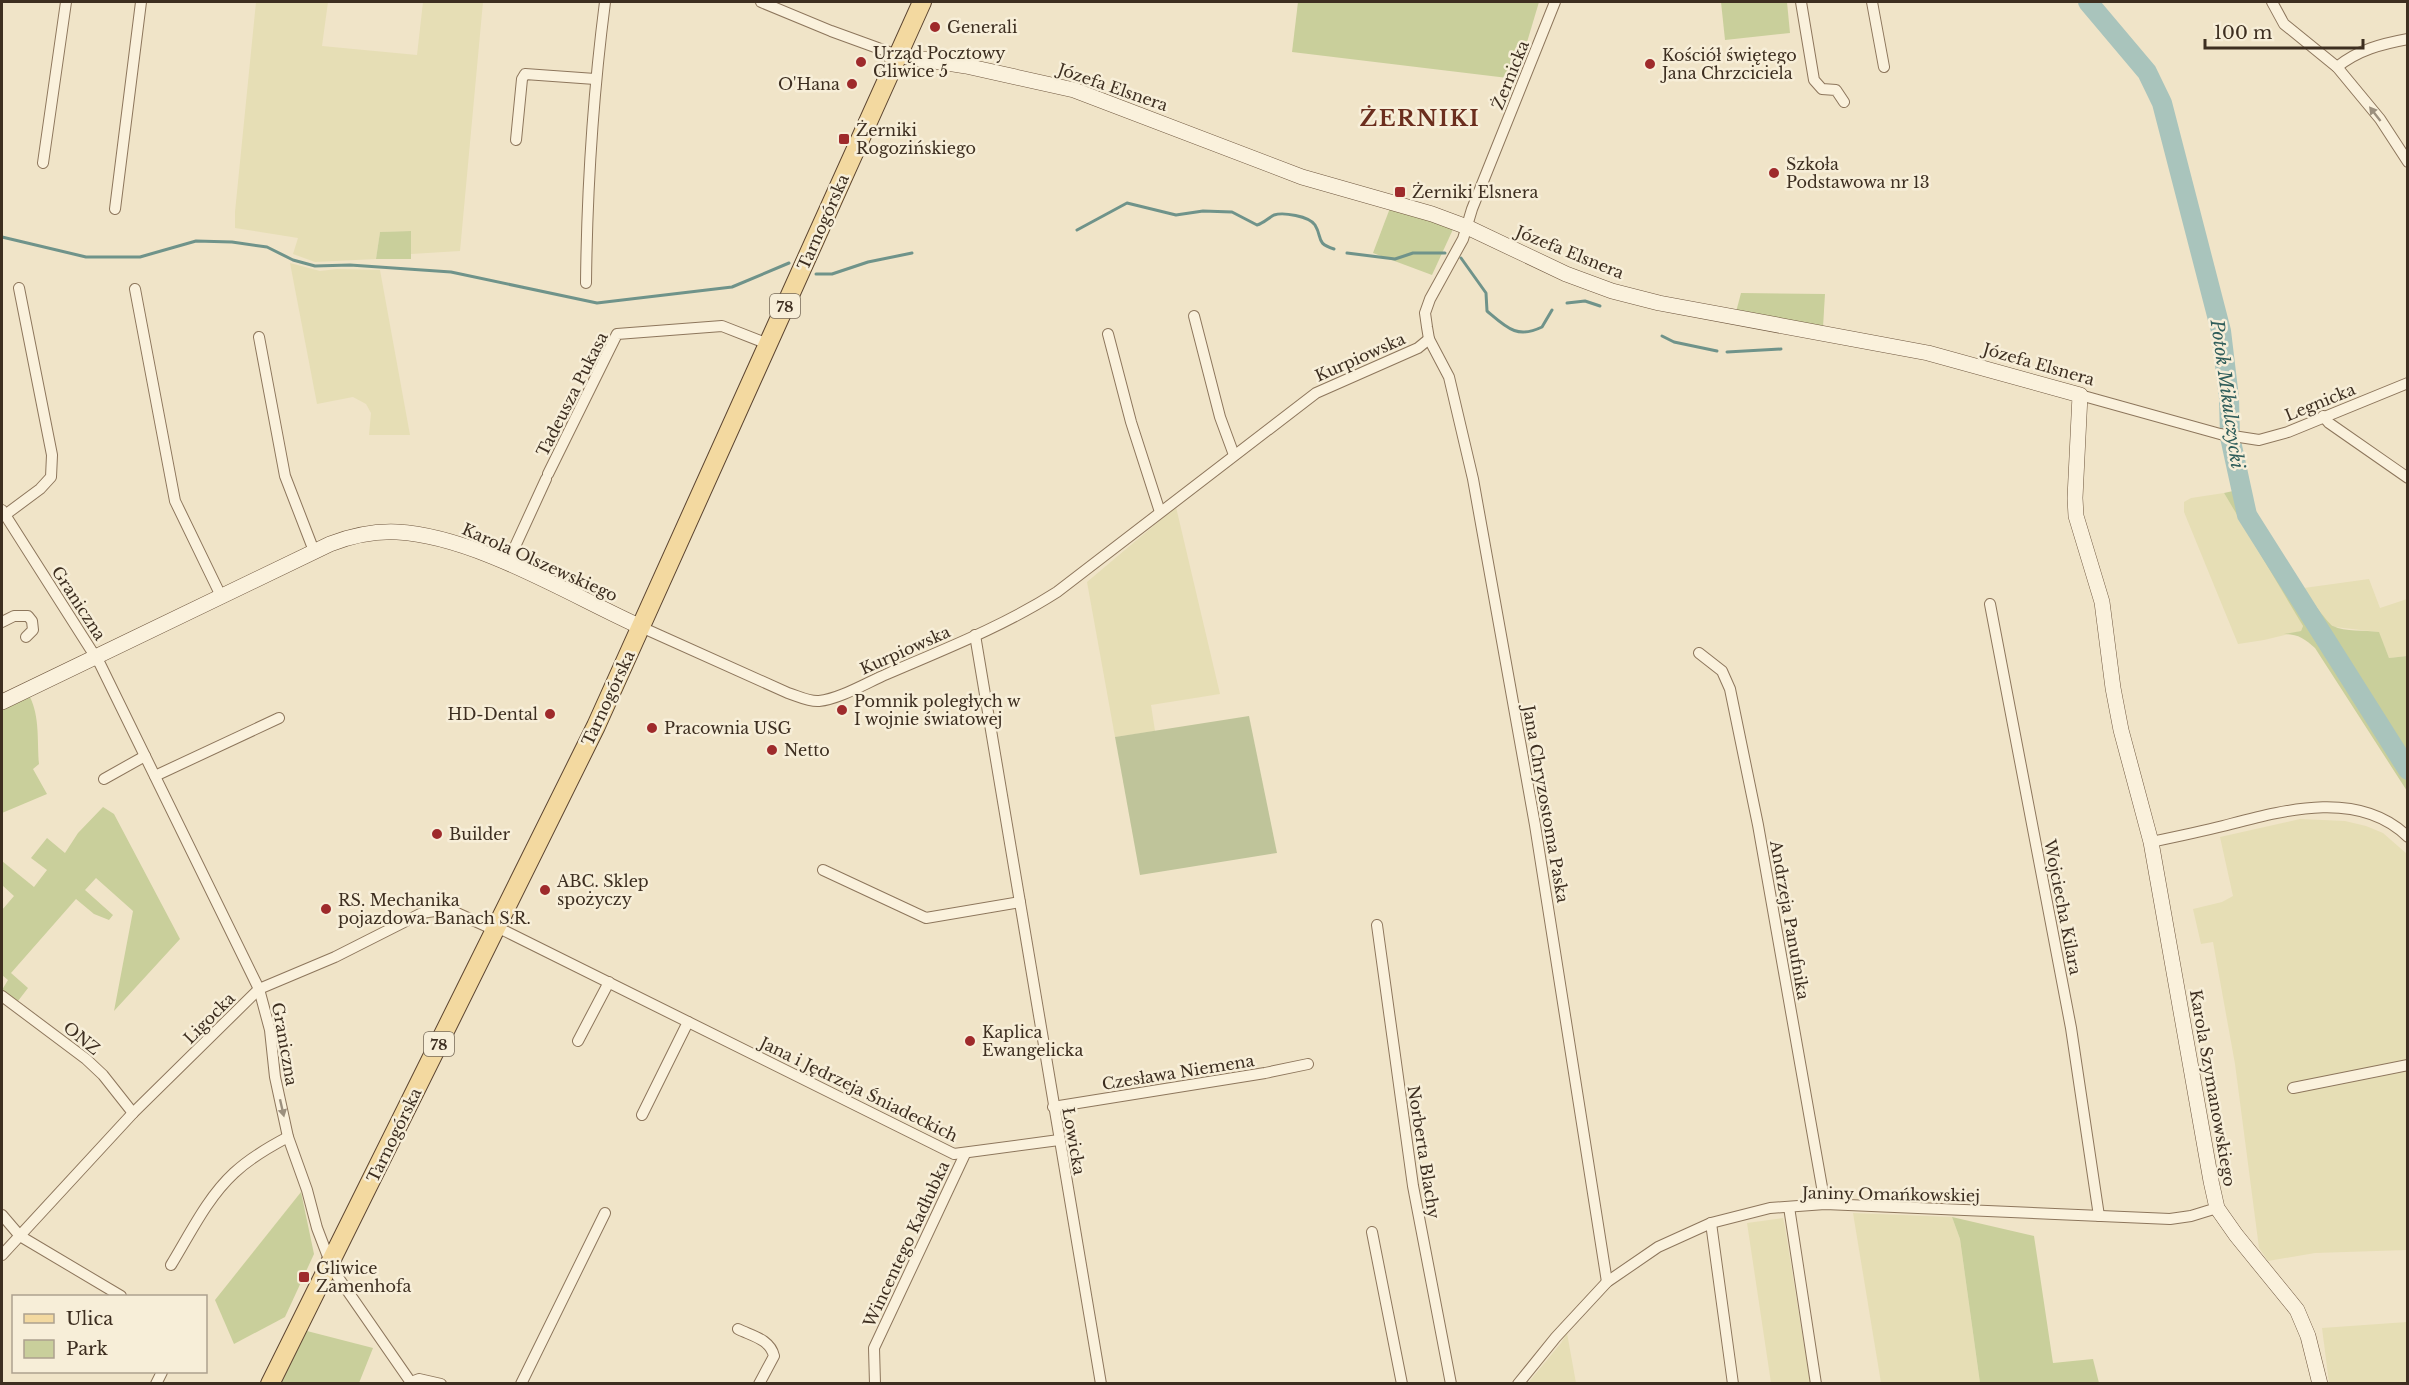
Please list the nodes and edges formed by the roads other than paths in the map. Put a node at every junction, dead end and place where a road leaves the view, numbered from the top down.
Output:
1 (66, 2) edge
2 (141, 2) edge
3 (605, 2) edge
4 (761, 2) edge
5 (922, 2) edge
6 (1555, 2) edge
7 (1801, 2) edge
8 (1872, 2) edge
9 (2272, 2) edge
10 (2408, 39) edge
11 (897, 55) junction
12 (1884, 67) dead end
13 (2337, 67) junction
14 (596, 79) junction
15 (1844, 102) dead end
16 (516, 140) dead end
17 (2408, 162) edge
18 (43, 163) dead end
19 (115, 209) dead end
20 (1467, 227) junction
21 (586, 283) dead end
22 (19, 288) dead end
23 (135, 289) dead end
24 (1194, 316) dead end
25 (1108, 334) dead end
26 (259, 337) dead end
27 (1429, 339) junction
28 (768, 344) junction
29 (2408, 383) edge
30 (2080, 394) junction
31 (2323, 416) junction
32 (2243, 439) joint
33 (1234, 455) junction
34 (2408, 478) edge
35 (3, 512) edge
36 (1160, 512) junction
37 (314, 551) junction
38 (507, 564) junction
39 (221, 596) junction
40 (1990, 604) dead end
41 (2, 622) edge
42 (640, 627) junction
43 (975, 635) junction
44 (26, 637) dead end
45 (1699, 653) dead end
46 (96, 657) junction
47 (2, 702) edge
48 (279, 718) dead end
49 (146, 756) junction
50 (155, 776) junction
51 (104, 779) dead end
52 (2408, 837) edge
53 (2151, 842) junction
54 (823, 870) dead end
55 (1020, 902) junction
56 (1377, 925) dead end
57 (496, 929) junction
58 (609, 982) junction
59 (260, 989) junction
60 (2, 996) edge
61 (688, 1022) junction
62 (578, 1041) dead end
63 (1308, 1064) dead end
64 (2408, 1065) edge
65 (2293, 1089) dead end
66 (1053, 1107) junction
67 (133, 1113) junction
68 (642, 1115) dead end
69 (288, 1137) junction
70 (1059, 1140) junction
71 (965, 1154) junction
72 (1825, 1204) junction
73 (1789, 1206) junction
74 (2217, 1208) junction
75 (605, 1213) dead end
76 (2, 1215) edge
77 (2099, 1216) junction
78 (1711, 1223) junction
79 (1372, 1232) dead end
80 (20, 1236) junction
81 (2, 1255) edge
82 (331, 1261) junction
83 (171, 1265) dead end
84 (1607, 1282) junction
85 (119, 1295) edge
86 (738, 1329) dead end
87 (270, 1383) edge
88 (412, 1383) edge
89 (441, 1383) edge
90 (521, 1383) edge
91 (759, 1383) edge
92 (875, 1383) edge
93 (1101, 1383) edge
94 (1402, 1383) edge
95 (1451, 1383) edge
96 (1518, 1383) edge
97 (1733, 1383) edge
98 (1816, 1383) edge
99 (2320, 1383) edge

1 - 18 street
2 - 19 street
3 - 14 street
4 - 11 street
5 - 11 main road, Tarnogórska / 78
6 - 20 street, Żernicka
7 - 15 street
8 - 12 street
9 - 13 street
10 - 13 street
11 - 20 street, Józefa Elsnera
11 - 28 main road, Tarnogórska / 78
17 -> 13 street
14 - 16 street
14 - 21 street
20 - 27 street, Kurpiowska
20 - 30 street, Józefa Elsnera
22 - 35 street, Graniczna
23 - 39 street
24 - 33 street
25 - 36 street
26 - 37 street
27 - 33 street, Kurpiowska
27 - 84 street, Jana Chryzostoma Paska
28 - 38 street, Tadeusza Pukasa
28 - 42 main road, Tarnogórska / 78
29 - 31 street, Legnicka
30 - 32 street, Józefa Elsnera
30 - 53 street, Karola Szymanowskiego
31 - 32 street, Legnicka
31 - 34 street
33 - 36 street, Kurpiowska
35 - 46 street, Graniczna
36 - 43 street, Kurpiowska
37 - 38 street, Karola Olszewskiego
37 - 39 street, Karola Olszewskiego
38 - 42 street, Karola Olszewskiego
39 - 46 street, Karola Olszewskiego
40 - 77 street, Wojciecha Kilara
41 - 44 street
42 - 43 street, Kurpiowska
42 - 57 main road, Tarnogórska / 78
43 - 55 street, Łowicka
45 - 72 street, Andrzeja Panufnika
46 - 47 street, Karola Olszewskiego
46 - 49 street, Graniczna
48 - 50 street
49 - 50 street, Graniczna
49 - 51 street
50 - 59 street, Graniczna
52 - 53 street
53 - 74 street, Karola Szymanowskiego
54 - 55 street
55 - 66 street, Łowicka
56 - 95 street, Norberta Blachy
57 - 58 street, Jana i Jędrzeja Śniadeckich
57 - 59 street, Ligocka
57 - 82 main road, Tarnogórska / 78
58 - 61 street, Jana i Jędrzeja Śniadeckich
58 - 62 street
59 - 67 street, Ligocka
59 -> 69 street, Graniczna
60 - 67 street, ONZ
61 - 68 street
61 - 71 street, Jana i Jędrzeja Śniadeckich
63 - 66 street, Czesława Niemena
64 - 65 street
66 - 70 street, Łowicka
67 - 80 street, Ligocka
69 - 82 street, Graniczna
69 - 83 street
70 - 71 street, Jana i Jędrzeja Śniadeckich
70 - 93 street, Łowicka
71 - 92 street, Wincentego Kadłubka
72 - 73 street, Janiny Omańkowskiej
72 - 77 street, Janiny Omańkowskiej
73 - 78 street, Janiny Omańkowskiej
73 - 98 street
74 - 77 street, Janiny Omańkowskiej
74 - 99 street, Karola Szymanowskiego
75 - 90 street
76 - 80 street
78 - 84 street, Janiny Omańkowskiej
78 - 97 street
79 - 94 street
80 - 81 street, Ligocka
80 - 85 street
82 - 87 main road, Tarnogórska / 78
82 - 88 street, Graniczna
84 - 96 street, Janiny Omańkowskiej
86 - 91 street
88 - 89 street

